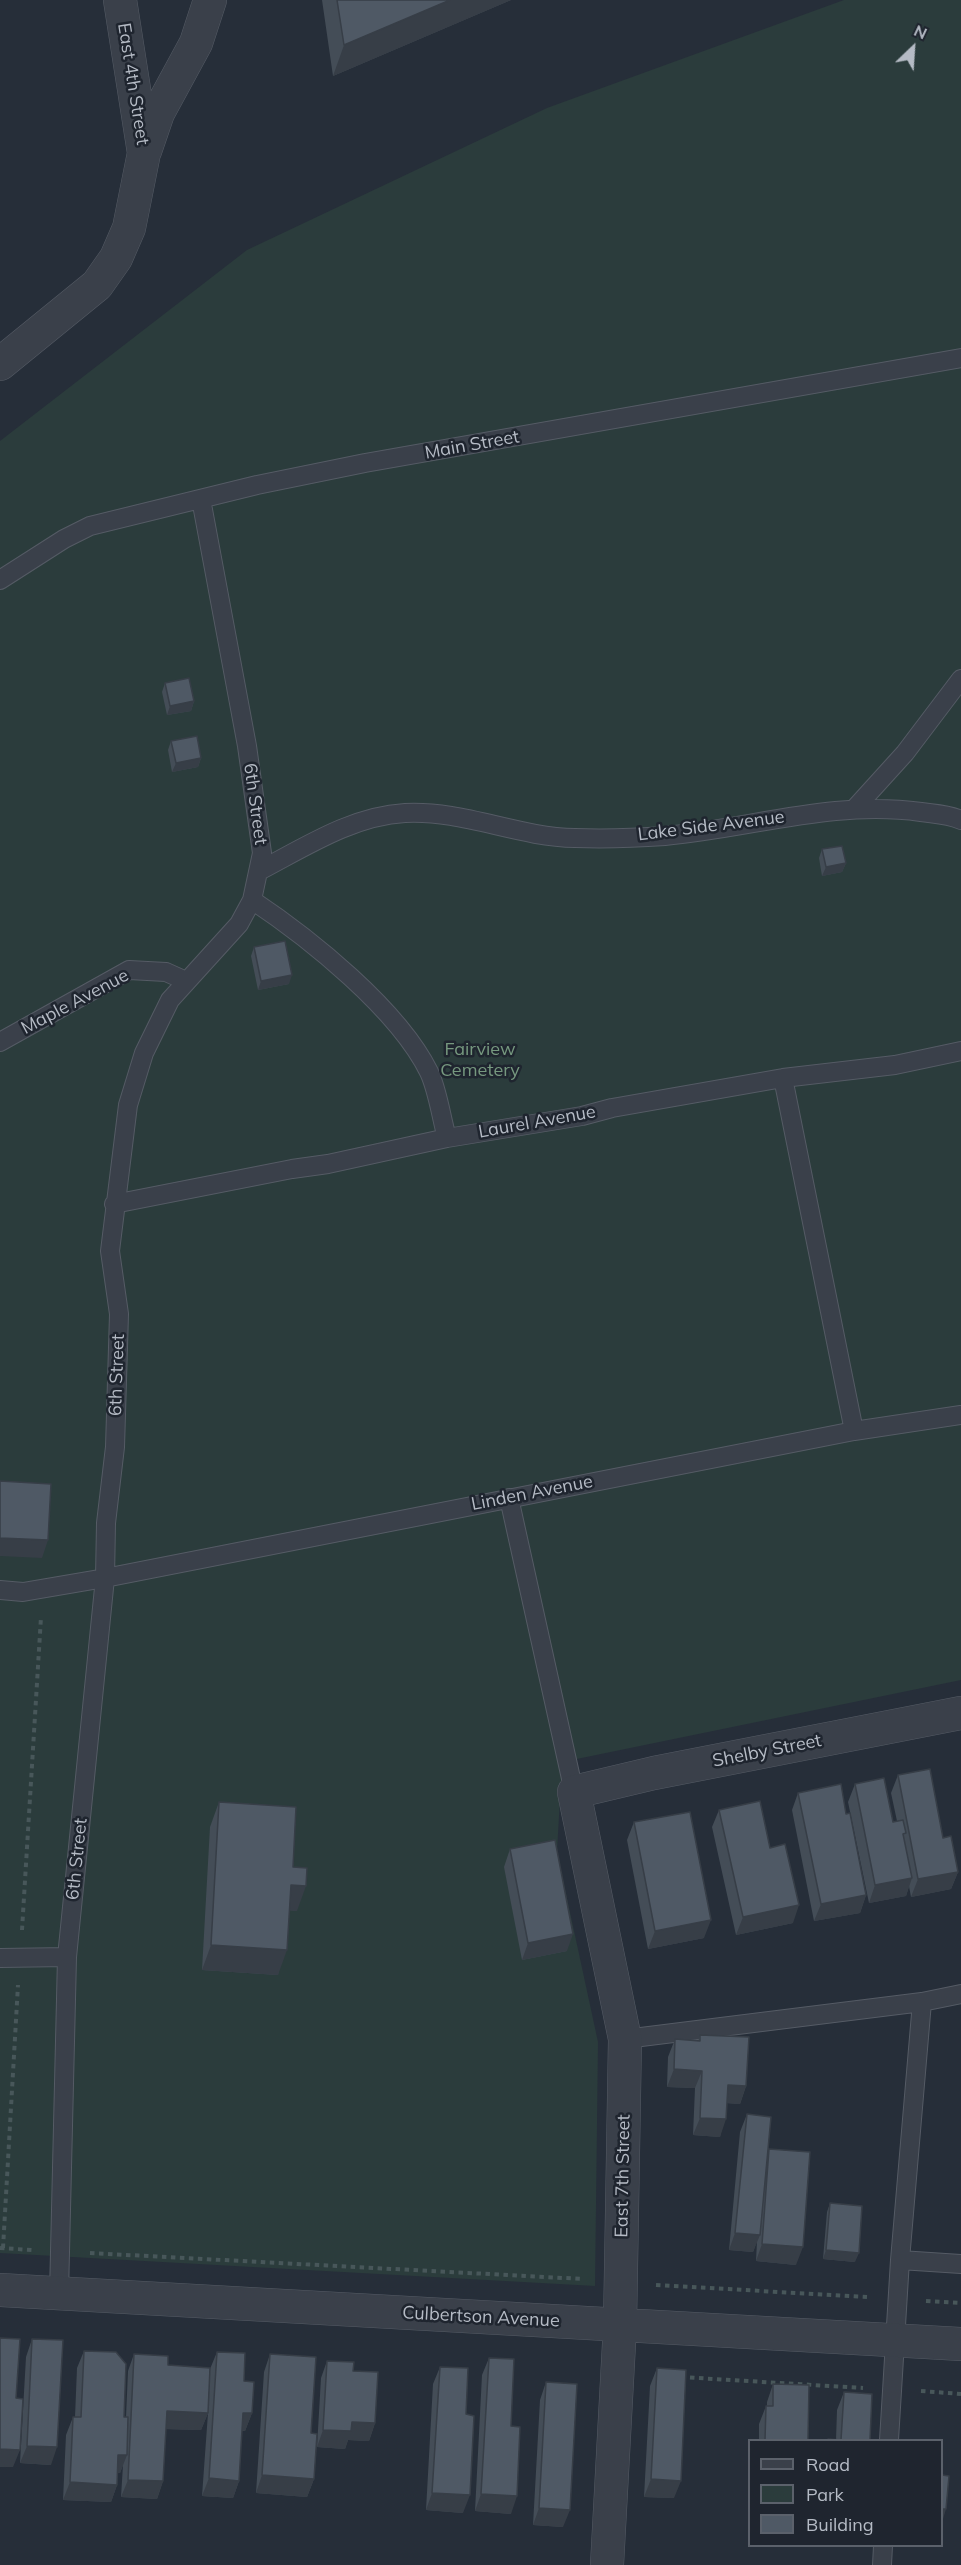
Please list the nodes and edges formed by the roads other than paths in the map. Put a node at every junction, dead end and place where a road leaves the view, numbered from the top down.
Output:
1 (120, 0) edge
2 (210, 0) edge
3 (144, 153) junction
4 (961, 358) edge
5 (0, 364) edge
6 (201, 499) junction
7 (0, 580) edge
8 (961, 679) edge
9 (856, 807) junction
10 (961, 820) edge
11 (259, 871) junction
12 (252, 900) junction
13 (186, 981) junction
14 (0, 1042) edge
15 (961, 1051) edge
16 (783, 1078) junction
17 (447, 1138) junction
18 (114, 1204) junction
19 (961, 1415) edge
20 (854, 1431) junction
21 (509, 1497) junction
22 (105, 1578) junction
23 (0, 1590) edge
24 (961, 1713) edge
25 (574, 1792) junction
26 (67, 1957) junction
27 (0, 1958) edge
28 (961, 1994) edge
29 (922, 2002) junction
30 (625, 2039) junction
31 (900, 2260) junction
32 (961, 2264) edge
33 (0, 2290) edge
34 (59, 2294) junction
35 (620, 2325) junction
36 (894, 2340) junction
37 (961, 2344) edge
38 (889, 2439) edge
39 (883, 2547) edge
40 (608, 2565) edge
41 (882, 2565) edge

1 - 3 street, East 4th Street
2 - 3 street
3 - 5 street, East 4th Street
4 - 6 lane, Main Street
6 - 7 lane, Main Street
6 - 11 lane, 6th Street
8 - 9 lane
9 - 10 lane, Lake Side Avenue
9 - 11 lane, Lake Side Avenue
11 - 12 lane, 6th Street
12 - 13 lane, 6th Street
12 - 17 lane
13 - 14 lane, Maple Avenue
13 - 18 lane, 6th Street
15 - 16 lane, Laurel Avenue
16 - 17 lane, Laurel Avenue
16 - 20 lane
17 - 18 lane, Laurel Avenue
18 - 22 lane, 6th Street
19 - 20 lane, Linden Avenue
20 - 21 lane, Linden Avenue
21 - 22 lane, Linden Avenue
21 - 25 lane
22 - 23 lane
22 - 26 lane, 6th Street
24 - 25 street, Shelby Street
25 - 30 street, East 7th Street
26 - 27 lane
26 - 34 lane, 6th Street
28 - 29 lane
29 - 30 lane
29 - 31 lane
30 - 35 street, East 7th Street
31 - 32 lane
31 - 36 lane
33 - 34 street, Culbertson Avenue
34 - 35 street, Culbertson Avenue
35 - 36 street, Culbertson Avenue
35 - 40 street, East 7th Street
36 - 37 street, Culbertson Avenue
36 - 38 lane
39 - 41 lane

